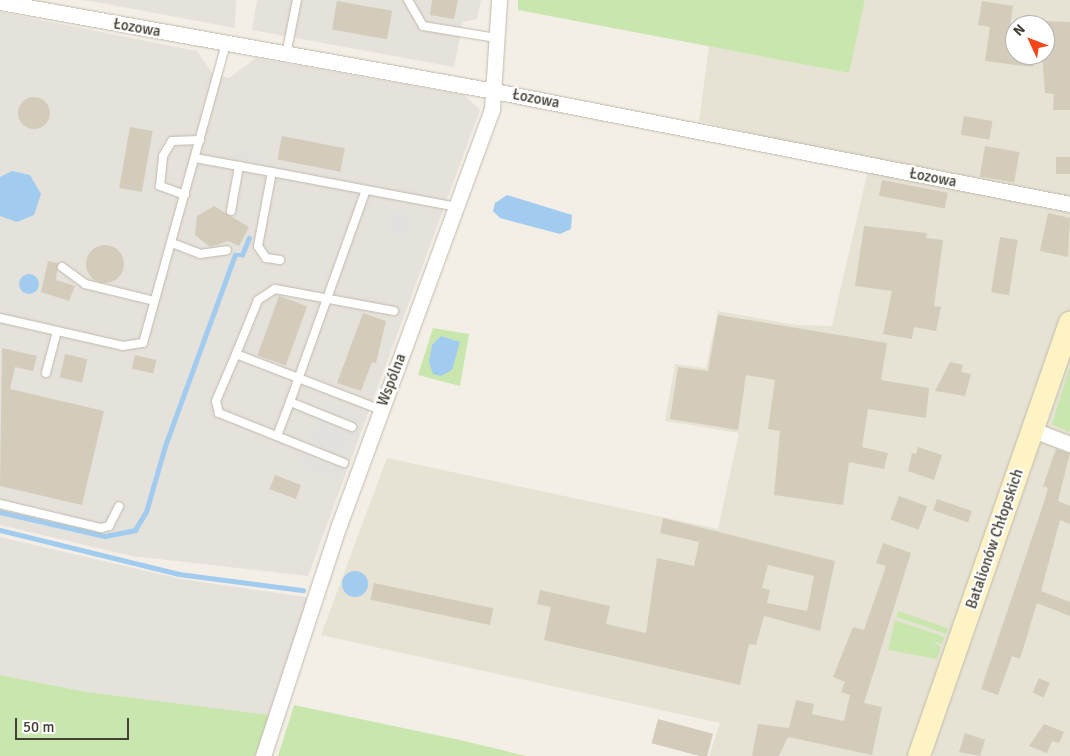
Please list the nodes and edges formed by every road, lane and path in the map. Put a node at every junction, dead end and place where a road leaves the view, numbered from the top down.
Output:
1 (297, 0) edge
2 (408, 0) edge
3 (498, 0) edge
4 (0, 2) edge
5 (496, 38) junction
6 (226, 44) junction
7 (286, 55) junction
8 (494, 91) junction
9 (200, 140) junction
10 (195, 158) junction
11 (239, 166) junction
12 (272, 172) junction
13 (366, 190) junction
14 (185, 195) junction
15 (1070, 204) edge
16 (458, 207) junction
17 (231, 211) dead end
18 (172, 244) junction
19 (227, 250) dead end
20 (280, 260) dead end
21 (62, 267) dead end
22 (328, 299) junction
23 (154, 302) junction
24 (394, 311) dead end
25 (0, 318) edge
26 (1070, 323) edge
27 (57, 331) junction
28 (236, 354) junction
29 (46, 373) dead end
30 (299, 378) junction
31 (290, 402) junction
32 (380, 410) junction
33 (352, 427) dead end
34 (1033, 430) junction
35 (277, 436) junction
36 (1070, 444) edge
37 (344, 463) dead end
38 (0, 504) edge
39 (119, 506) dead end
40 (263, 756) edge
41 (919, 756) edge

1 - 7 lane
2 - 5 lane
3 - 5 street, Wspólna
4 - 6 street, Łozowa
5 - 8 street, Wspólna
6 - 7 street, Łozowa
6 - 9 lane
7 - 8 street, Łozowa
8 - 15 street, Łozowa
8 - 16 street, Wspólna
9 - 10 lane
9 - 14 lane
10 - 11 lane
10 - 14 lane
11 - 12 lane
11 - 17 lane
12 - 13 lane
12 - 20 lane
13 - 16 lane
13 - 22 lane
14 - 18 lane
16 - 32 street, Wspólna
18 - 19 lane
18 - 23 lane
21 - 23 lane
22 - 24 lane
22 - 28 lane
22 - 30 lane
23 - 27 lane
25 - 27 lane
26 - 34 street, Batalionów Chłopskich
27 - 29 lane
28 - 30 lane
28 - 35 lane
30 - 31 lane
30 - 32 lane
31 - 33 lane
31 - 35 lane
32 - 40 street, Wspólna
34 - 36 street
34 - 41 street, Batalionów Chłopskich
35 - 37 lane
38 - 39 lane

